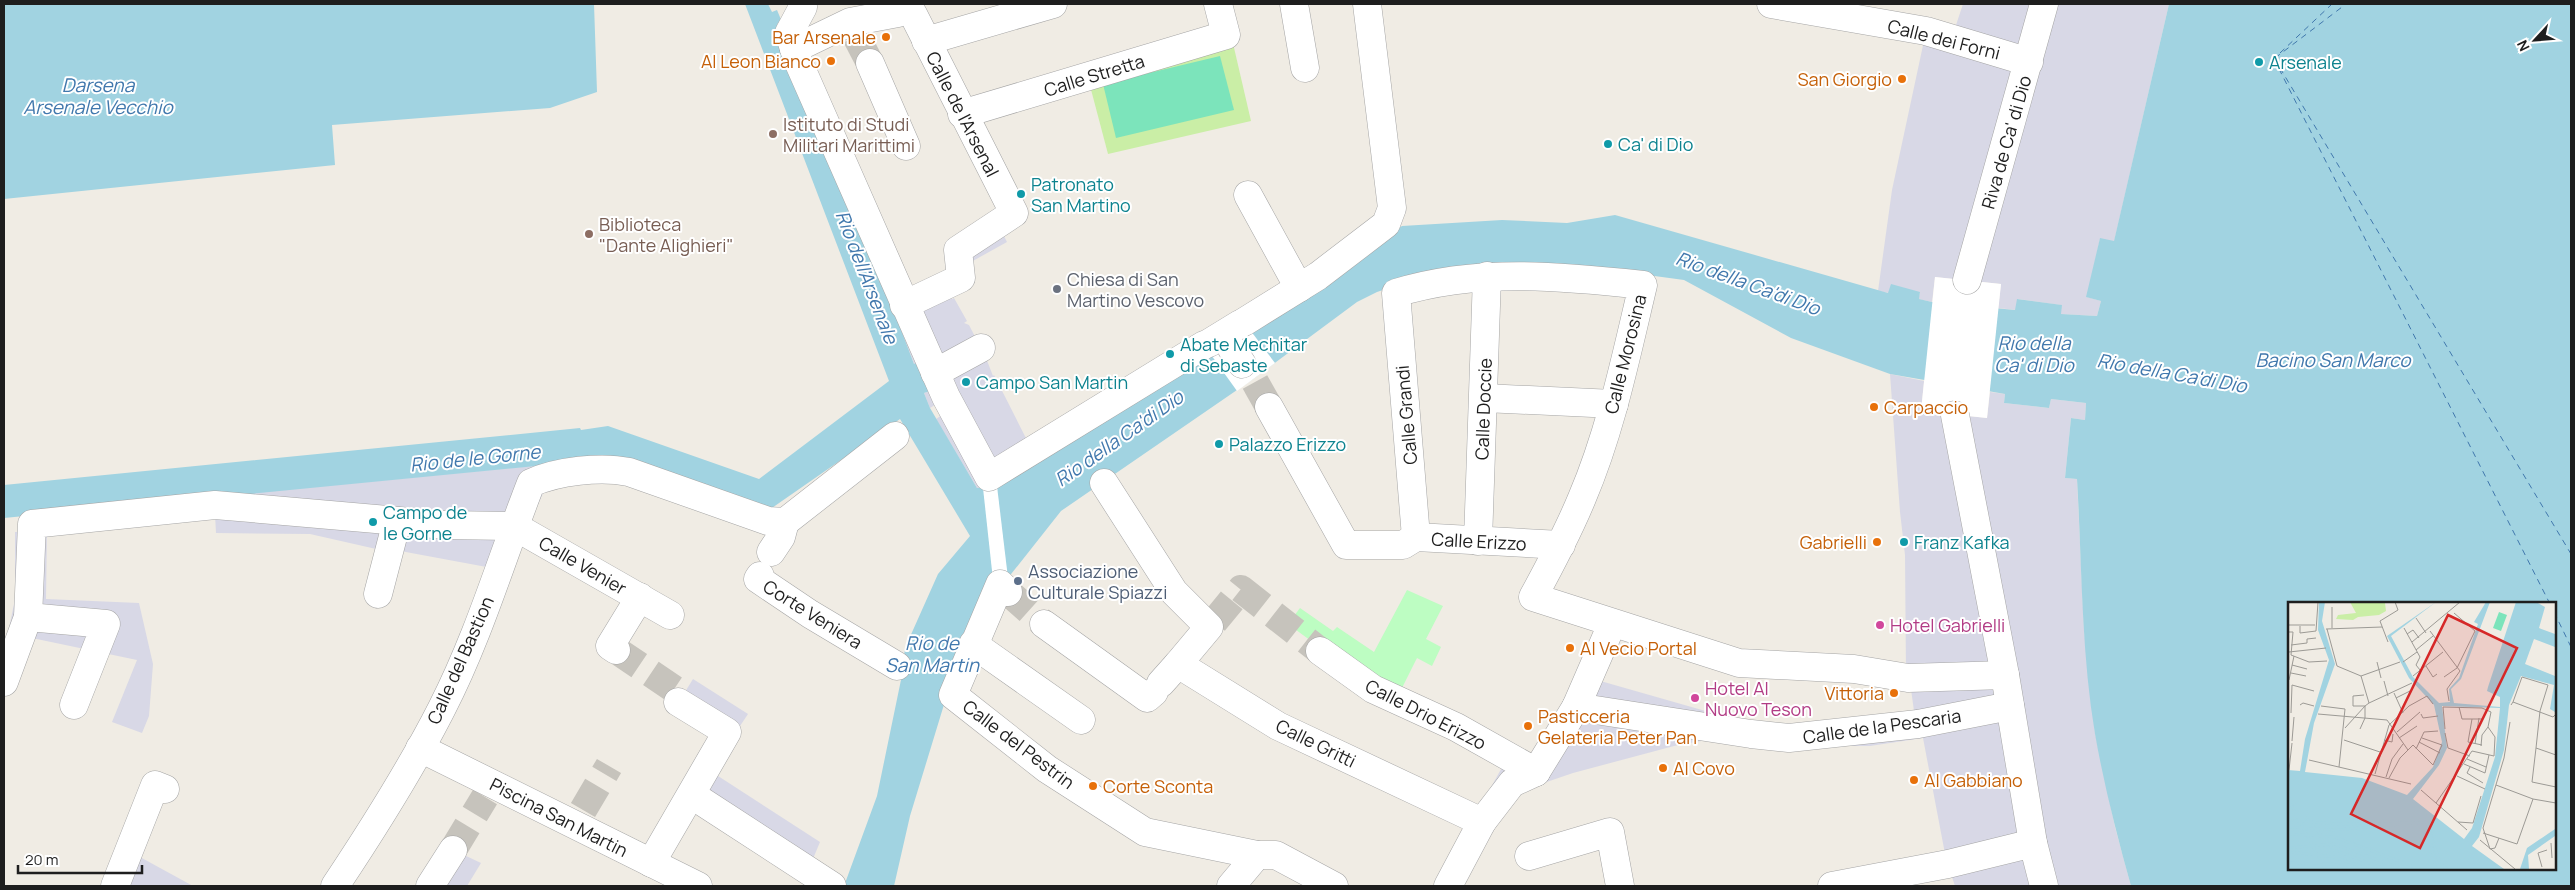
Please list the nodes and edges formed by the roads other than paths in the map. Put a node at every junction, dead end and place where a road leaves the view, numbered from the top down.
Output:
1 (802, 4) edge
2 (1053, 4) edge
3 (1218, 4) edge
4 (1294, 4) edge
5 (1367, 4) edge
6 (1771, 4) edge
7 (2044, 4) edge
8 (850, 21) edge
9 (926, 41) junction
10 (796, 55) junction
11 (2029, 62) junction
12 (870, 63) tunnel mouth
13 (1305, 68) dead end
14 (962, 114) junction
15 (906, 146) dead end
16 (1248, 195) dead end
17 (1487, 276) junction
18 (1968, 280) dead end
19 (1299, 288) junction
20 (1396, 293) joint
21 (902, 300) junction
22 (981, 348) dead end
23 (935, 373) junction
24 (1484, 398) junction
25 (1614, 404) junction
26 (1268, 408) tunnel mouth
27 (1955, 415) dead end
28 (896, 436) dead end
29 (1104, 483) dead end
30 (397, 521) junction
31 (785, 522) junction
32 (520, 529) junction
33 (1416, 537) junction
34 (1478, 541) junction
35 (1562, 545) junction
36 (1004, 588) dead end
37 (378, 594) dead end
38 (636, 605) junction
39 (670, 615) dead end
40 (28, 617) junction
41 (1044, 624) tunnel mouth
42 (1612, 624) junction
43 (973, 644) junction
44 (616, 650) dead end
45 (1320, 651) tunnel mouth
46 (897, 666) dead end
47 (2005, 675) junction
48 (1164, 680) junction
49 (4, 682) edge
50 (681, 700) tunnel mouth
51 (74, 705) dead end
52 (2010, 706) junction
53 (1576, 707) junction
54 (1081, 720) dead end
55 (420, 748) junction
56 (1536, 772) junction
57 (165, 789) dead end
58 (692, 796) junction
59 (1482, 822) junction
60 (2033, 844) junction
61 (453, 850) tunnel mouth
62 (1257, 856) junction
63 (1529, 856) dead end
64 (651, 863) junction
65 (115, 886) edge
66 (335, 886) edge
67 (430, 886) edge
68 (698, 886) edge
69 (832, 886) edge
70 (1231, 886) edge
71 (1334, 886) edge
72 (1448, 886) edge
73 (1620, 886) edge
74 (1832, 886) edge
75 (2044, 886) edge

1 - 10 street
2 - 9 street
3 - 14 street, Calle Stretta
4 - 13 street
5 - 19 street
6 - 11 street, Calle dei Forni
7 - 11 street, Riva de Ca' di Dio
8 - 9 street, Calle de l'Arsenal
8 - 10 street
9 - 14 street, Calle de l'Arsenal
10 - 21 street
11 - 18 street, Riva de Ca' di Dio
12 - 15 street
14 - 21 street, Calle de l'Arsenal
16 - 19 street
17 - 20 street, Calle Morosina
17 - 24 street, Calle Doccie
17 - 25 street, Calle Morosina
19 - 23 street
20 - 33 street, Calle Grandi
21 - 23 street
22 - 23 street
24 - 25 street
24 - 34 street, Calle Doccie
25 - 35 street, Calle Morosina
26 - 33 street, Calle Erizzo
27 - 47 street
28 - 31 street
29 - 48 street
30 - 32 street
30 - 37 street
30 - 40 street
31 - 32 street
31 - 46 street, Corte Veniera
32 - 38 street, Calle Venier
32 - 55 street, Calle del Bastion
33 - 34 street, Calle Erizzo
34 - 35 street, Calle Erizzo
35 - 42 street, Calle Morosina
36 - 43 street, Calle del Pestrin
38 - 39 street, Calle Venier
38 - 44 street
40 - 49 street
40 - 51 street
41 - 48 street, Calle Gritti
42 - 47 street
42 - 53 street
43 - 54 street
43 - 62 street, Calle del Pestrin
45 - 56 street, Calle Drio Erizzo
47 - 52 street
48 - 59 street, Calle Gritti
50 - 58 street
52 - 53 street, Calle de la Pescaria
52 - 60 street
53 - 56 street
55 - 64 street, Piscina San Martin
55 - 66 street, Calle del Bastion
56 - 59 street
57 - 65 street
58 - 64 street
58 - 69 street
59 - 72 street
60 - 74 street
60 - 75 street
61 - 67 street
62 - 70 street
62 - 71 street, Calle del Pestrin
63 - 73 street
64 - 68 street, Piscina San Martin

